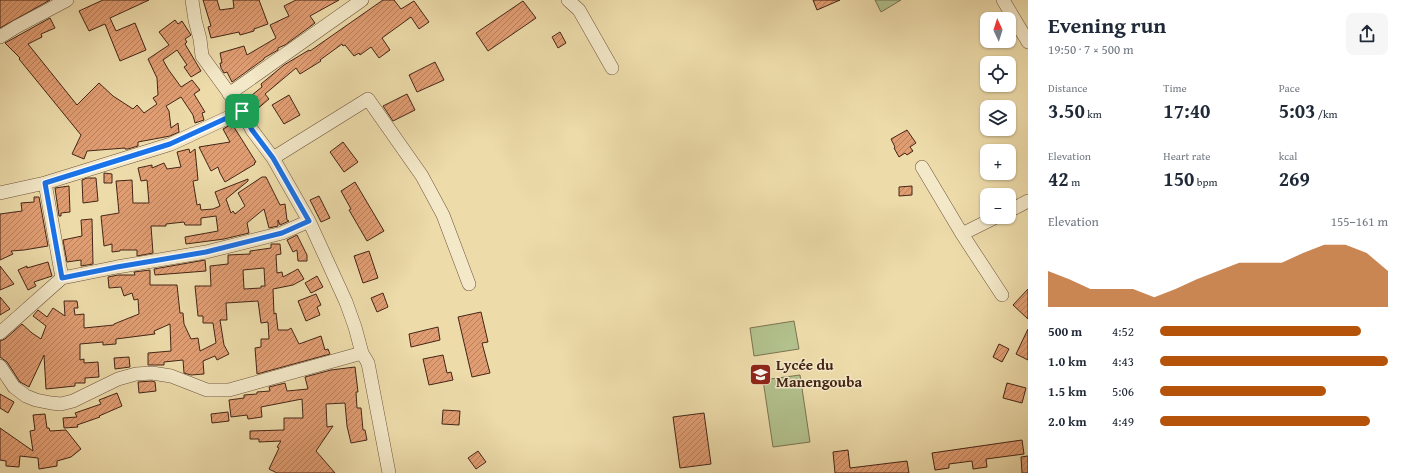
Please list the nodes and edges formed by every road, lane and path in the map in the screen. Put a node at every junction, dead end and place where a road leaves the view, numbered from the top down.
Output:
1 (68, 0) edge
2 (192, 0) edge
3 (362, 0) edge
4 (568, 0) edge
5 (1003, 0) edge
6 (0, 37) edge
7 (1028, 42) edge
8 (612, 68) dead end
9 (229, 94) junction
10 (242, 111) junction
11 (273, 158) junction
12 (922, 167) dead end
13 (45, 183) junction
14 (0, 193) edge
15 (1028, 201) edge
16 (1016, 207) edge
17 (309, 221) junction
18 (982, 224) edge
19 (962, 234) junction
20 (62, 278) junction
21 (469, 284) dead end
22 (1002, 295) dead end
23 (0, 333) edge
24 (362, 353) junction
25 (0, 366) edge
26 (389, 473) edge

1 - 6 street
2 - 9 street
3 - 9 street
4 - 8 street
5 - 7 street
9 - 10 street
10 - 11 street
10 - 13 street
11 - 17 street
11 - 21 street
12 - 19 street
13 - 14 street
13 - 20 street
15 - 16 street
17 - 20 street
17 - 24 street
18 - 19 street
19 - 22 street
20 - 23 street
24 - 25 street
24 - 26 street

